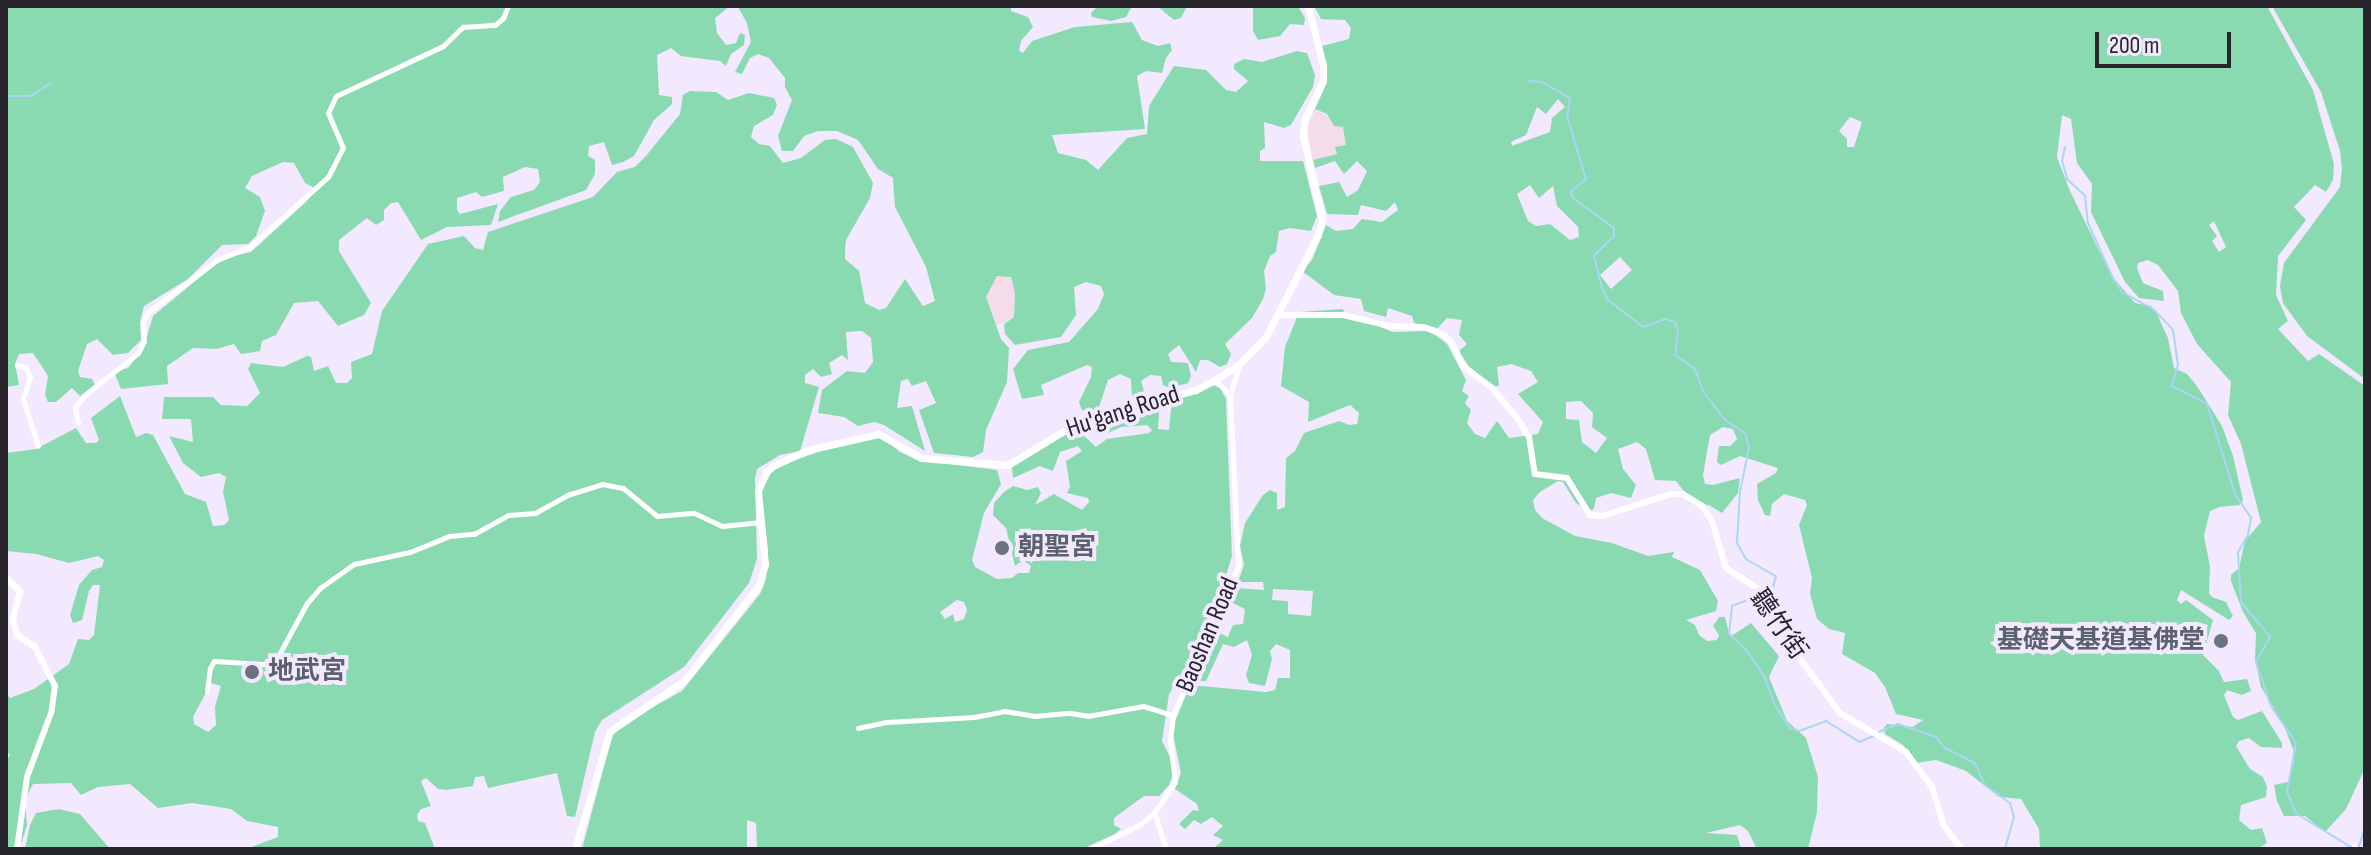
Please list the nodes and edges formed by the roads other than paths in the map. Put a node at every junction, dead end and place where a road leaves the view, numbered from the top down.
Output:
1 (508, 6) edge
2 (1308, 6) edge
3 (1279, 315) junction
4 (1239, 364) junction
5 (17, 365) dead end
6 (1215, 380) junction
7 (1230, 395) junction
8 (78, 423) dead end
9 (38, 446) dead end
10 (761, 522) junction
11 (6, 578) edge
12 (207, 691) dead end
13 (1173, 715) junction
14 (858, 728) dead end
15 (1154, 813) junction
16 (17, 849) edge
17 (575, 849) edge
18 (1090, 849) edge
19 (1166, 849) edge
20 (1961, 849) edge

1 - 8 street
2 - 3 main road, Hu'gang Road
3 - 4 main road, Hu'gang Road
3 - 20 street, 聽竹街
4 - 6 main road, Hu'gang Road
4 - 7 street, Baoshan Road
5 - 9 street
6 - 7 street
6 - 10 main road, Hu'gang Road
7 - 13 street, Baoshan Road
10 - 12 street
10 - 17 main road, Hu'gang Road
11 - 16 street
13 - 14 street
13 - 15 street, Baoshan Road
15 - 18 street
15 - 19 street

